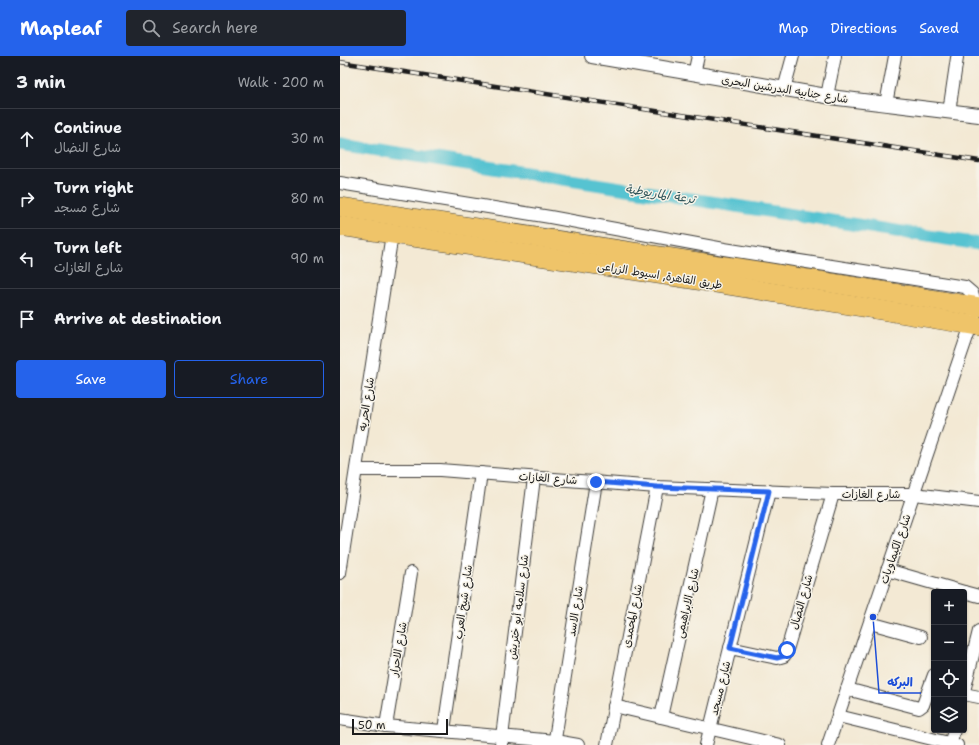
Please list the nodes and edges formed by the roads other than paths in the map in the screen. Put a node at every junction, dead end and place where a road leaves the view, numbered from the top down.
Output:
1 (592, 56) edge
2 (698, 56) edge
3 (793, 56) edge
4 (835, 56) edge
5 (895, 56) edge
6 (957, 58) dead end
7 (631, 60) edge
8 (694, 74) junction
9 (784, 89) junction
10 (827, 96) junction
11 (886, 104) junction
12 (949, 112) junction
13 (979, 115) edge
14 (340, 183) edge
15 (340, 207) edge
16 (340, 226) edge
17 (392, 234) junction
18 (978, 307) edge
19 (975, 325) edge
20 (356, 470) junction
21 (481, 473) junction
22 (534, 478) junction
23 (596, 482) junction
24 (657, 487) junction
25 (712, 489) junction
26 (769, 491) junction
27 (832, 494) junction
28 (914, 494) junction
29 (979, 502) edge
30 (887, 570) junction
31 (340, 573) edge
32 (411, 573) dead end
33 (954, 589) edge
34 (967, 593) edge
35 (979, 596) edge
36 (870, 622) junction
37 (979, 631) edge
38 (921, 637) dead end
39 (730, 648) junction
40 (977, 651) edge
41 (931, 683) edge
42 (967, 683) edge
43 (847, 689) junction
44 (967, 693) edge
45 (979, 697) edge
46 (614, 706) junction
47 (838, 716) junction
48 (661, 717) junction
49 (340, 719) edge
50 (386, 726) junction
51 (710, 729) junction
52 (444, 730) junction
53 (954, 733) edge
54 (502, 740) edge
55 (555, 743) edge
56 (953, 744) edge
57 (578, 745) edge
58 (607, 745) edge
59 (706, 745) edge
60 (780, 745) edge
61 (828, 745) edge

1 - 7 street, شارع جنابيه البدرشين البحرى
2 - 8 street
3 - 9 street
4 - 10 street
5 - 11 street
6 - 12 street
7 - 8 street, شارع جنابيه البدرشين البحرى
8 - 9 street, شارع جنابيه البدرشين البحرى
9 - 10 street, شارع جنابيه البدرشين البحرى
10 - 11 street, شارع جنابيه البدرشين البحرى
11 - 12 street, شارع جنابيه البدرشين البحرى
12 - 13 street, شارع جنابيه البدرشين البحرى
14 - 18 street
15 - 18 highway, طريق القاهرة, اسيوط الزراعى
16 - 17 highway, طريق القاهرة, اسيوط الزراعى
17 - 19 highway, طريق القاهرة, اسيوط الزراعى
17 - 20 street, شارع الحريه
18 - 19 street, شارع الكيماويات
19 - 28 street, شارع الكيماويات
20 - 21 street, شارع الغازات
20 - 31 street, شارع الحريه
21 - 22 street, شارع الغازات
21 - 52 street, شارع شيخ العرب
22 - 23 street, شارع الغازات
22 - 54 street, شارع سلامه أبو ختريش
23 - 24 street, شارع الغازات
23 - 55 street, شارع الاسد
24 - 25 street, شارع الغازات
24 - 46 street, شارع المحمدى
25 - 26 street, شارع الغازات
25 - 48 street, شارع الابراهيمى
26 - 27 street, شارع الغازات
26 - 39 street, شارع مسجد
27 - 28 street, شارع الغازات
27 - 39 street, شارع النضال
28 - 29 street, شارع الغازات
28 - 30 street, شارع الكيماويات
30 - 33 street
30 - 36 street, شارع الكيماويات
32 - 50 street, شارع الاحرار
34 - 35 street
36 - 38 street
36 - 43 street, شارع الكيماويات
37 - 40 street
39 - 51 street, شارع مسجد
40 - 42 street
41 - 43 street
43 - 47 street, شارع الكيماويات
44 - 45 street
46 - 48 street
46 - 58 street, شارع المحمدى
47 - 56 street
47 - 61 street, شارع الكيماويات
48 - 51 street
49 - 50 street
50 - 52 street
51 - 59 street, شارع مسجد
51 - 60 street
52 - 54 street
53 - 56 street
54 - 55 street
55 - 57 street

